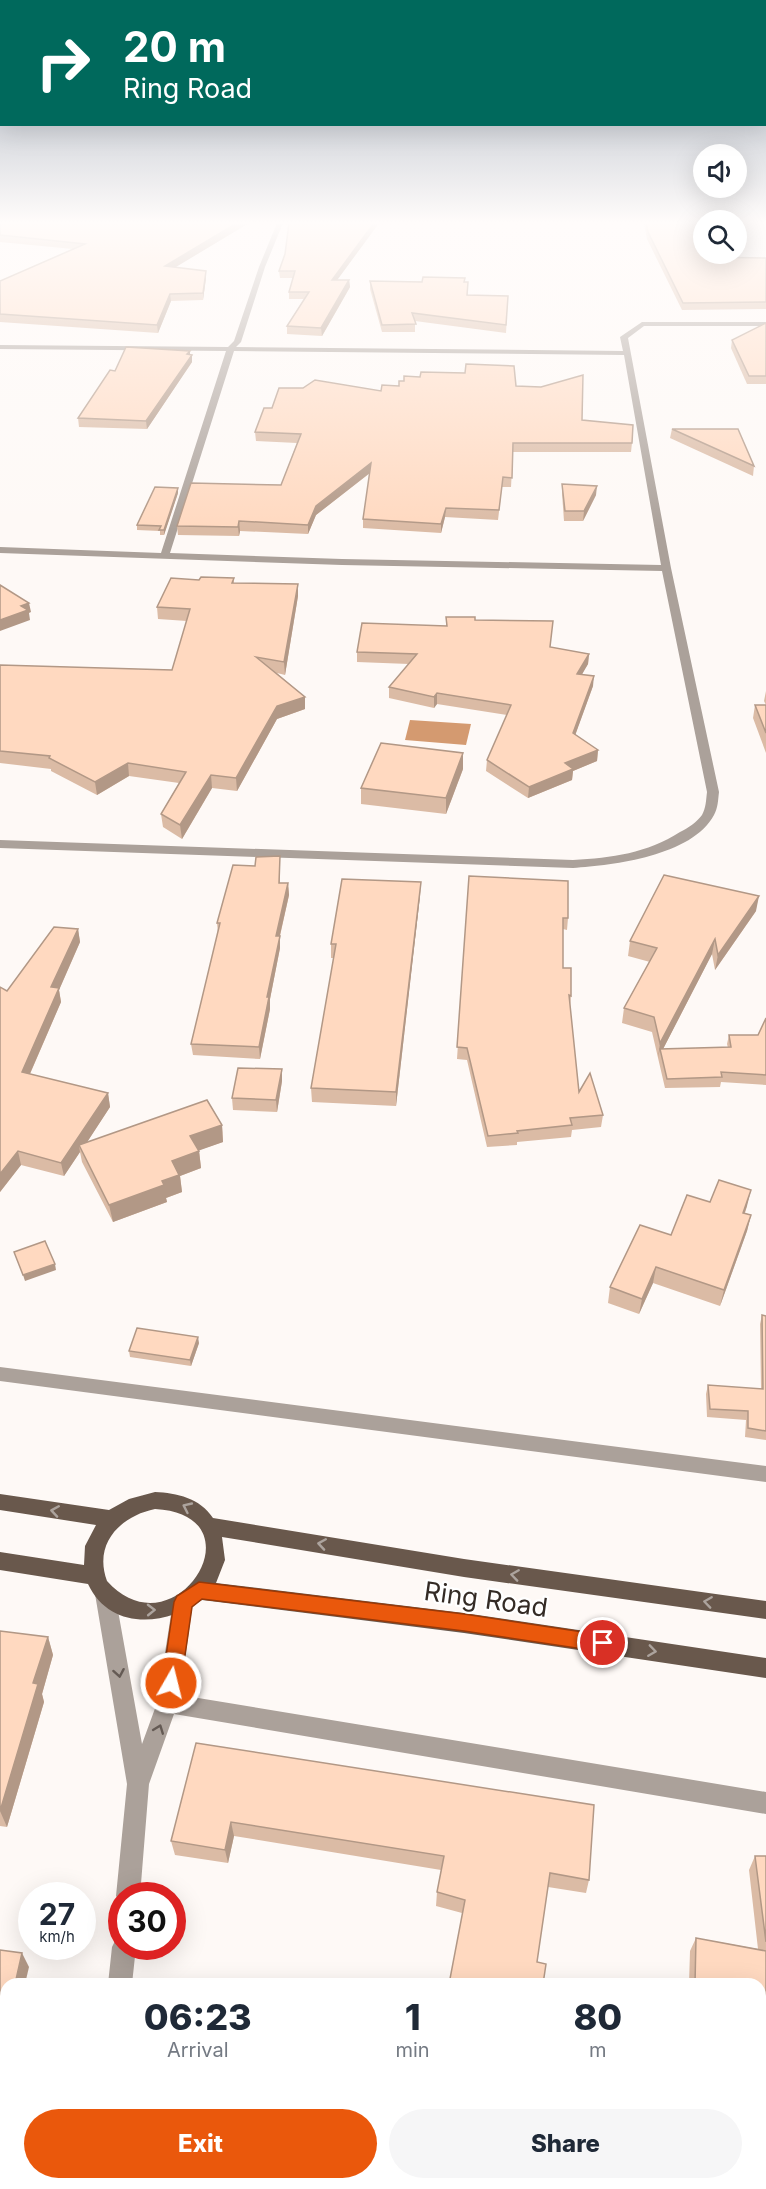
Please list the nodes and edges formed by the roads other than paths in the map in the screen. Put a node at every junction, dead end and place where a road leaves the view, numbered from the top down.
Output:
1 (243, 325) edge
2 (640, 325) edge
3 (0, 347) edge
4 (231, 348) junction
5 (628, 353) junction
6 (0, 550) edge
7 (165, 555) junction
8 (666, 568) junction
9 (0, 844) edge
10 (0, 1374) edge
11 (766, 1474) edge
12 (0, 1502) edge
13 (111, 1519) junction
14 (211, 1526) junction
15 (0, 1561) edge
16 (94, 1576) junction
17 (105, 1594) junction
18 (191, 1596) junction
19 (766, 1610) edge
20 (766, 1668) edge
21 (168, 1703) junction
22 (138, 1784) junction
23 (766, 1803) edge
24 (129, 1882) edge
25 (123, 1960) edge
26 (121, 1978) edge

1 - 4 street
2 - 5 street
3 - 4 street
4 - 5 street
4 - 7 street
5 - 8 street
6 - 7 street
7 - 8 street
8 - 9 street
10 - 11 street
13 -> 12 main road
14 -> 13 main road
13 - 16 main road
14 - 18 main road
19 -> 14 main road, Ring Road
15 - 16 main road
16 - 17 main road, Ring Road
17 -> 18 main road, Ring Road
17 -> 22 street
18 -> 20 main road, Ring Road
18 - 21 street
22 -> 21 street
21 - 23 street
22 - 24 street
25 - 26 street

